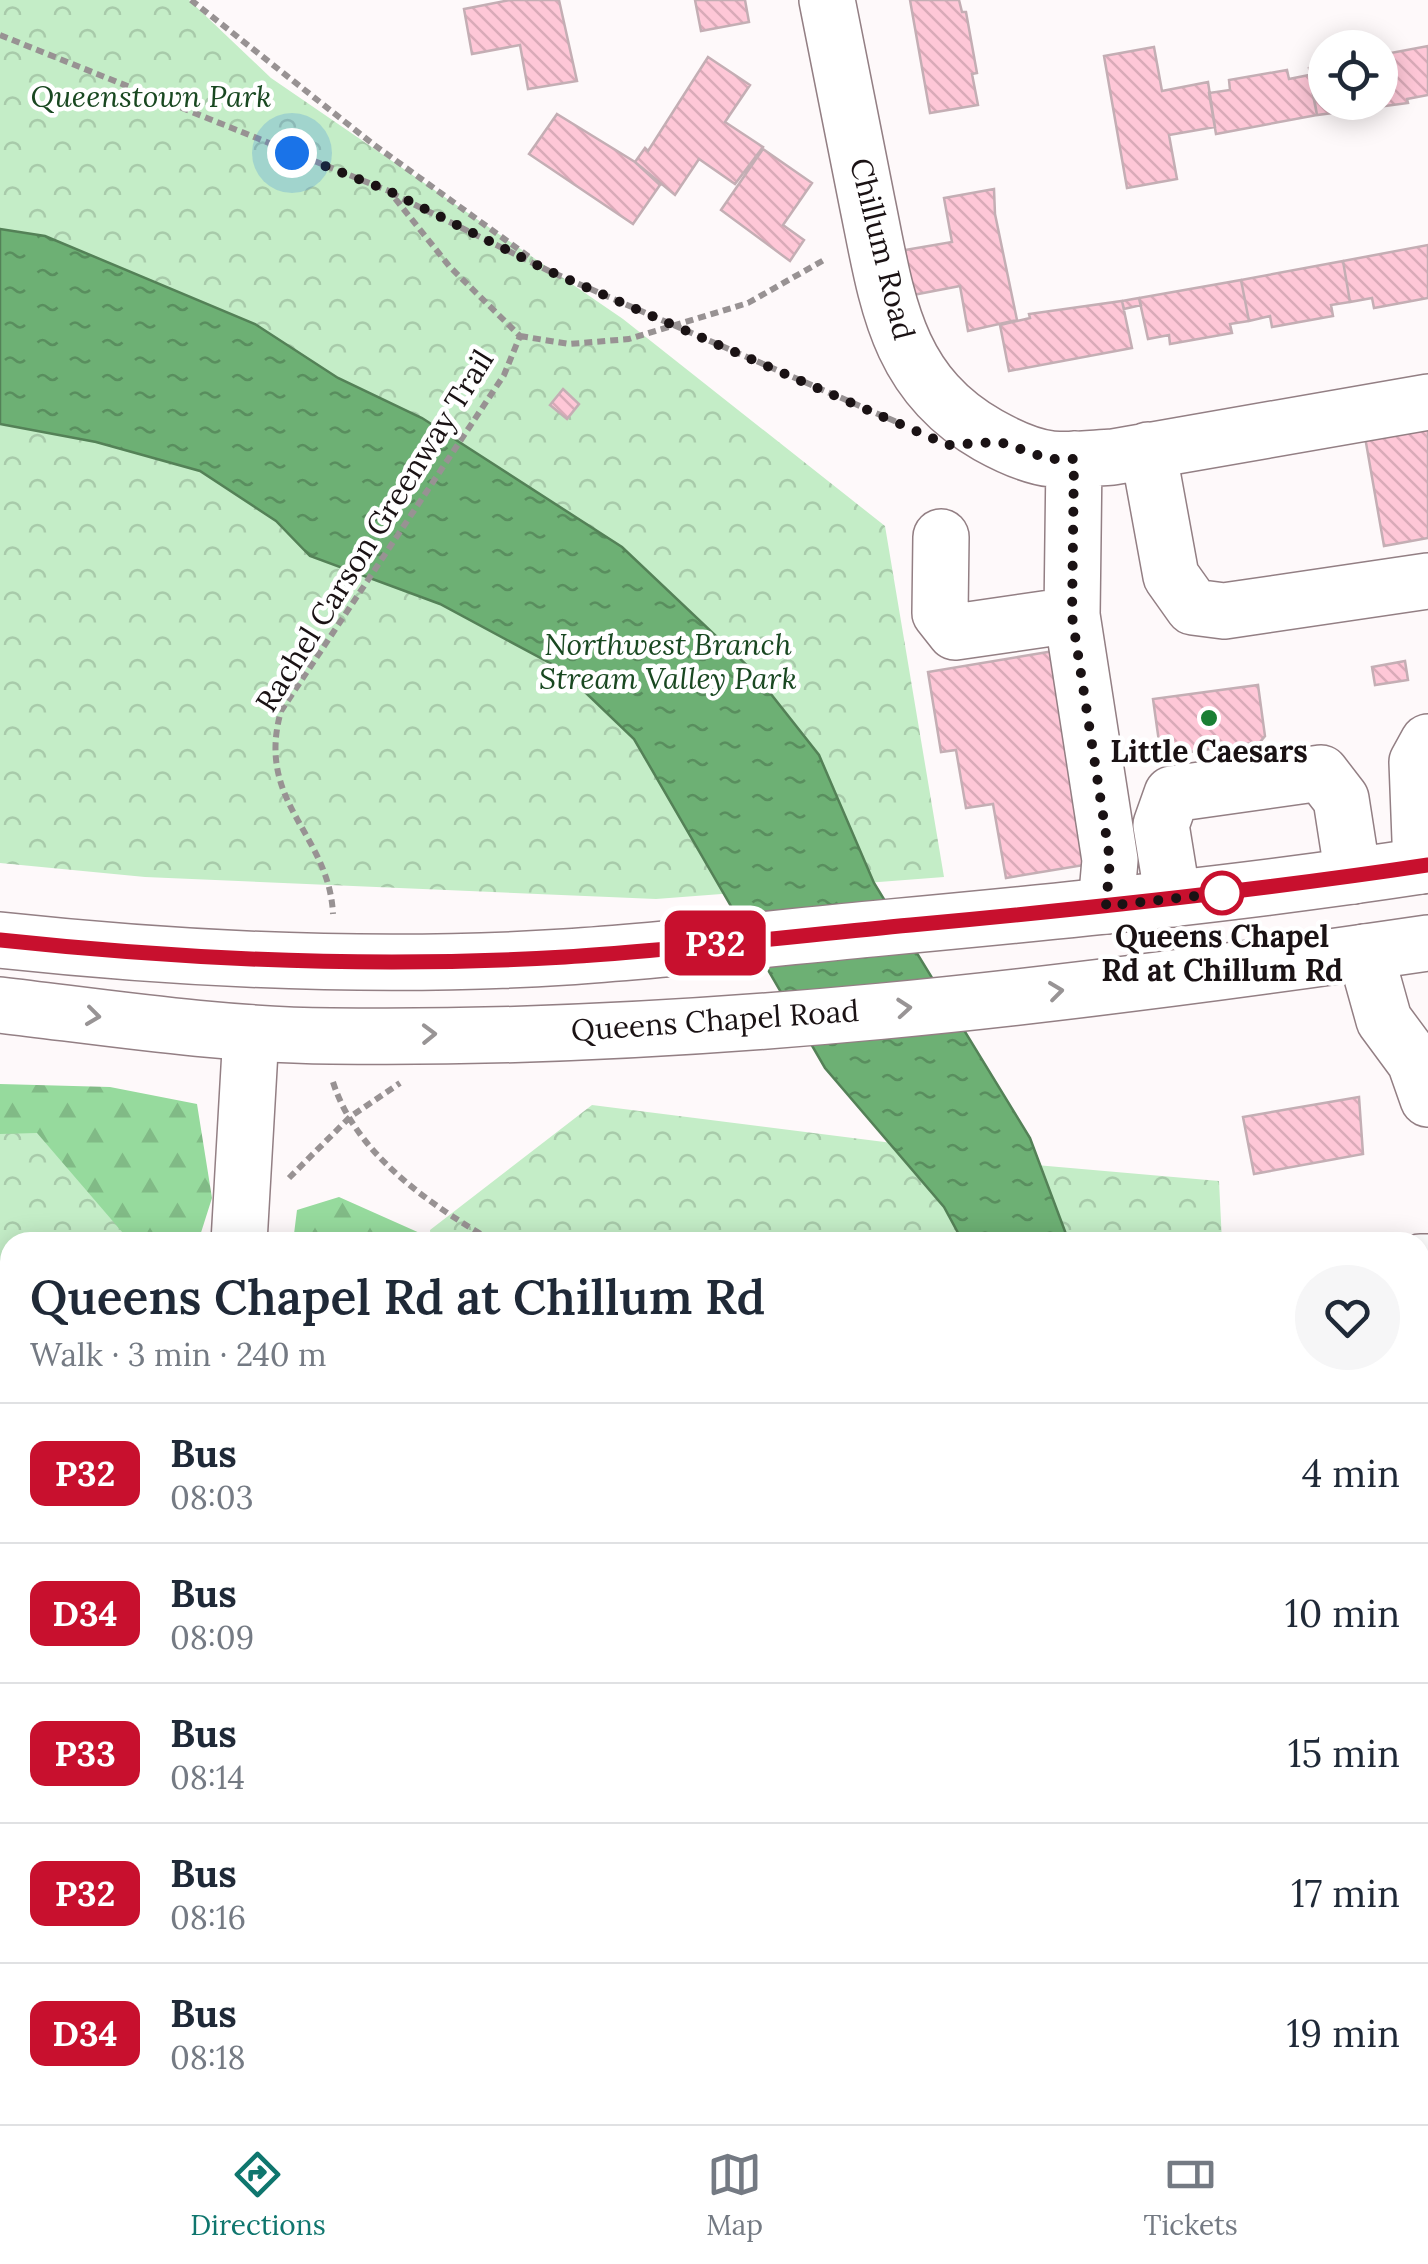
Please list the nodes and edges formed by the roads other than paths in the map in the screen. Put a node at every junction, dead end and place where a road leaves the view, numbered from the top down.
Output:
1 (826, 0) edge
2 (1428, 402) edge
3 (1148, 450) junction
4 (1074, 459) junction
5 (941, 537) dead end
6 (1428, 581) edge
7 (1072, 616) junction
8 (1428, 742) edge
9 (1423, 801) edge
10 (1424, 866) edge
11 (1353, 876) junction
12 (1173, 898) junction
13 (1106, 906) junction
14 (0, 940) edge
15 (1428, 943) edge
16 (1365, 952) junction
17 (0, 1005) edge
18 (251, 1033) junction
19 (1428, 1100) edge
20 (240, 1232) edge

1 - 4 main road, Chillum Road
2 - 3 main road, Chillum Road
3 - 4 main road, Chillum Road
3 - 6 main road
4 - 7 main road
5 - 7 main road
7 - 13 main road
8 - 9 main road
9 - 10 main road
10 - 11 main road
11 - 12 main road
11 - 12 main road
12 - 13 main road
13 - 14 main road
15 - 16 main road, Queens Chapel Road
18 -> 16 main road, Queens Chapel Road
16 - 19 main road
17 -> 18 main road, Queens Chapel Road
18 - 20 main road

